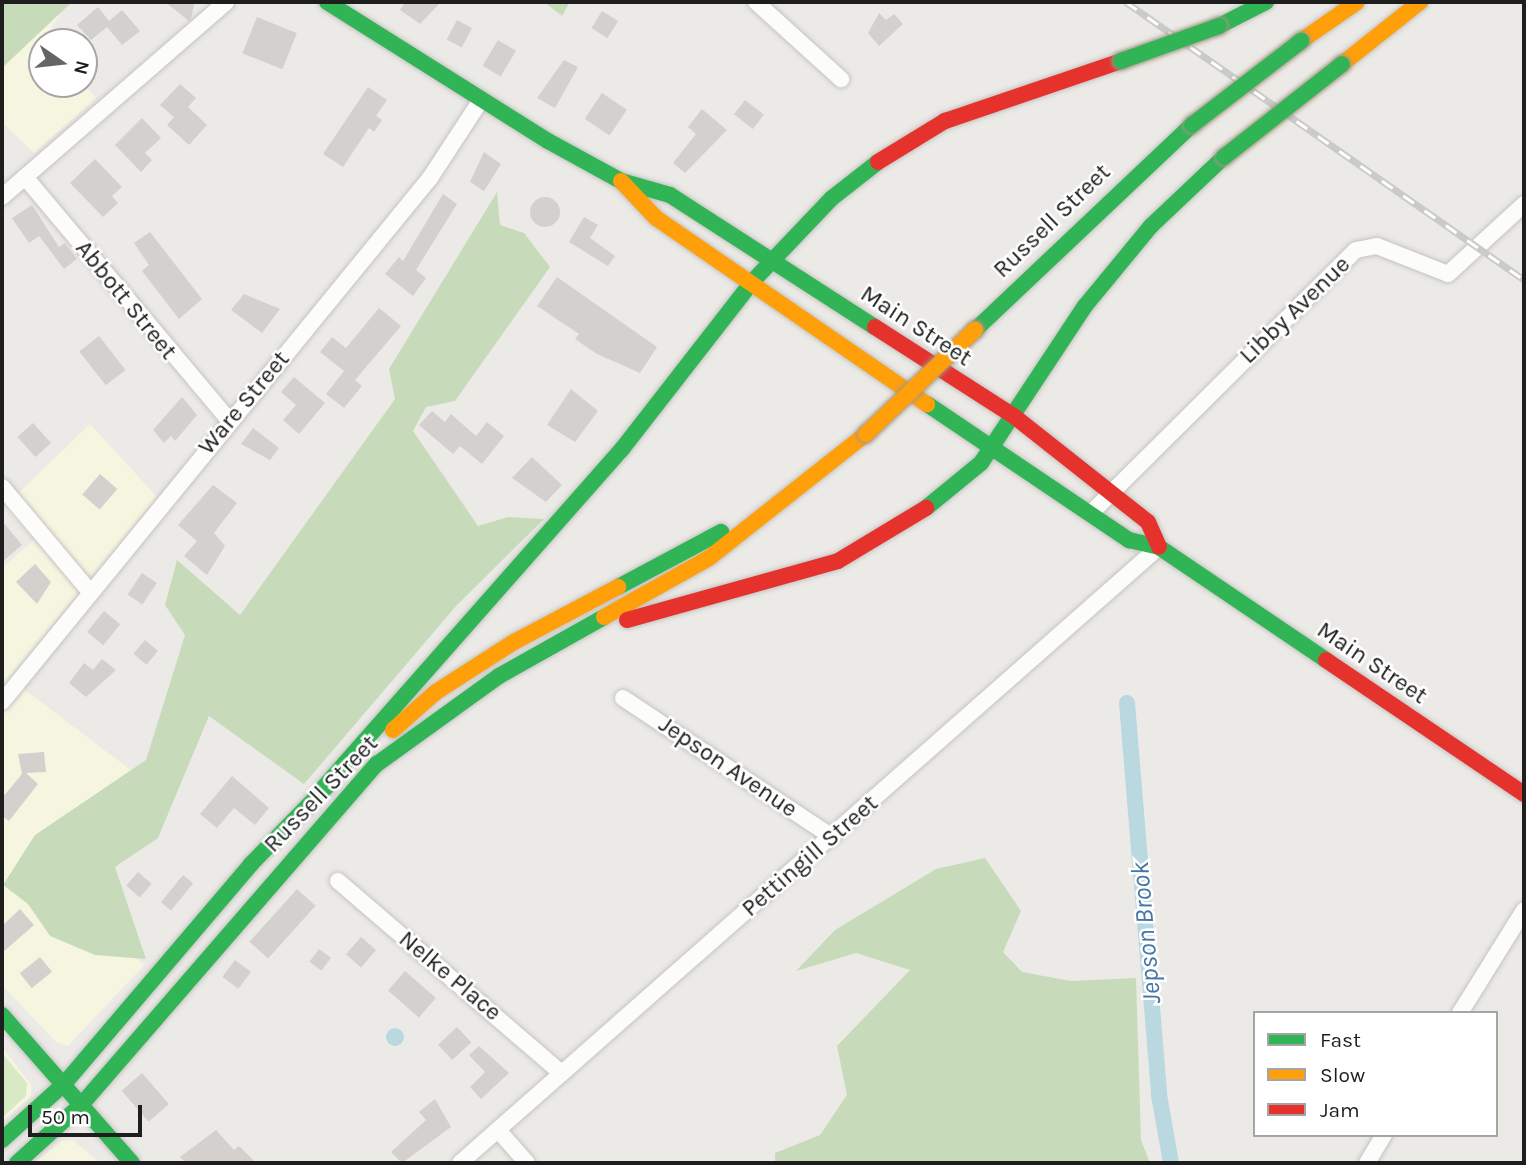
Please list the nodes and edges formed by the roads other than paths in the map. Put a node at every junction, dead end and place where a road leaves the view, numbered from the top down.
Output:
1 (226, 2) edge
2 (327, 2) edge
3 (756, 2) edge
4 (1266, 2) edge
5 (1357, 2) edge
6 (1420, 2) edge
7 (841, 79) dead end
8 (481, 100) junction
9 (26, 177) junction
10 (621, 181) junction
11 (2, 197) edge
12 (1524, 204) edge
13 (772, 259) junction
14 (751, 284) junction
15 (1015, 417) junction
16 (229, 420) junction
17 (994, 445) junction
18 (2, 487) edge
19 (794, 490) junction
20 (1114, 492) junction
21 (1091, 513) junction
22 (1159, 547) junction
23 (90, 592) junction
24 (545, 652) junction
25 (623, 698) dead end
26 (2, 702) edge
27 (1524, 794) edge
28 (316, 796) junction
29 (832, 837) junction
30 (338, 881) dead end
31 (1524, 910) edge
32 (1461, 1011) edge
33 (2, 1014) edge
34 (561, 1073) junction
35 (64, 1084) junction
36 (82, 1104) junction
37 (498, 1130) junction
38 (1383, 1137) edge
39 (2, 1140) edge
40 (17, 1163) edge
41 (132, 1163) edge
42 (460, 1163) edge
43 (527, 1163) edge
44 (1367, 1163) edge

1 - 9 street
2 - 8 main road, Main Street
3 - 7 street
4 - 13 main road, bridge
5 - 19 main road, Russell Street, bridge
6 - 15 main road, bridge
8 - 10 main road, Main Street
8 - 16 street, Ware Street
9 - 11 street
9 - 16 street, Abbott Street
10 - 13 main road, Main Street
10 - 14 main road, Main Street
12 - 20 street, Libby Avenue
13 - 14 main road
13 - 15 main road, Main Street
14 - 17 main road, Main Street
14 - 28 main road
15 - 17 main road
15 - 20 main road, Main Street
16 - 23 street, Ware Street
17 - 21 main road, Main Street
17 - 24 main road
18 - 23 street
19 - 24 main road, Russell Street
19 - 28 main road, Russell Street
20 - 21 street, Libby Avenue
20 - 22 main road, Main Street
21 - 22 main road, Main Street
22 - 27 main road, Main Street
22 - 29 street, Pettingill Street
23 - 26 street, Ware Street
24 - 36 main road, Russell Street
25 - 29 street, Jepson Avenue
28 - 35 main road, Russell Street
29 - 34 street, Pettingill Street
30 - 34 street, Nelke Place
31 - 32 street
33 - 35 main road
34 - 37 street, Pettingill Street
35 - 36 main road
35 - 39 main road, Russell Street
36 - 40 main road, Russell Street
36 - 41 main road
37 - 42 street, Pettingill Street
37 - 43 street
38 - 44 street

